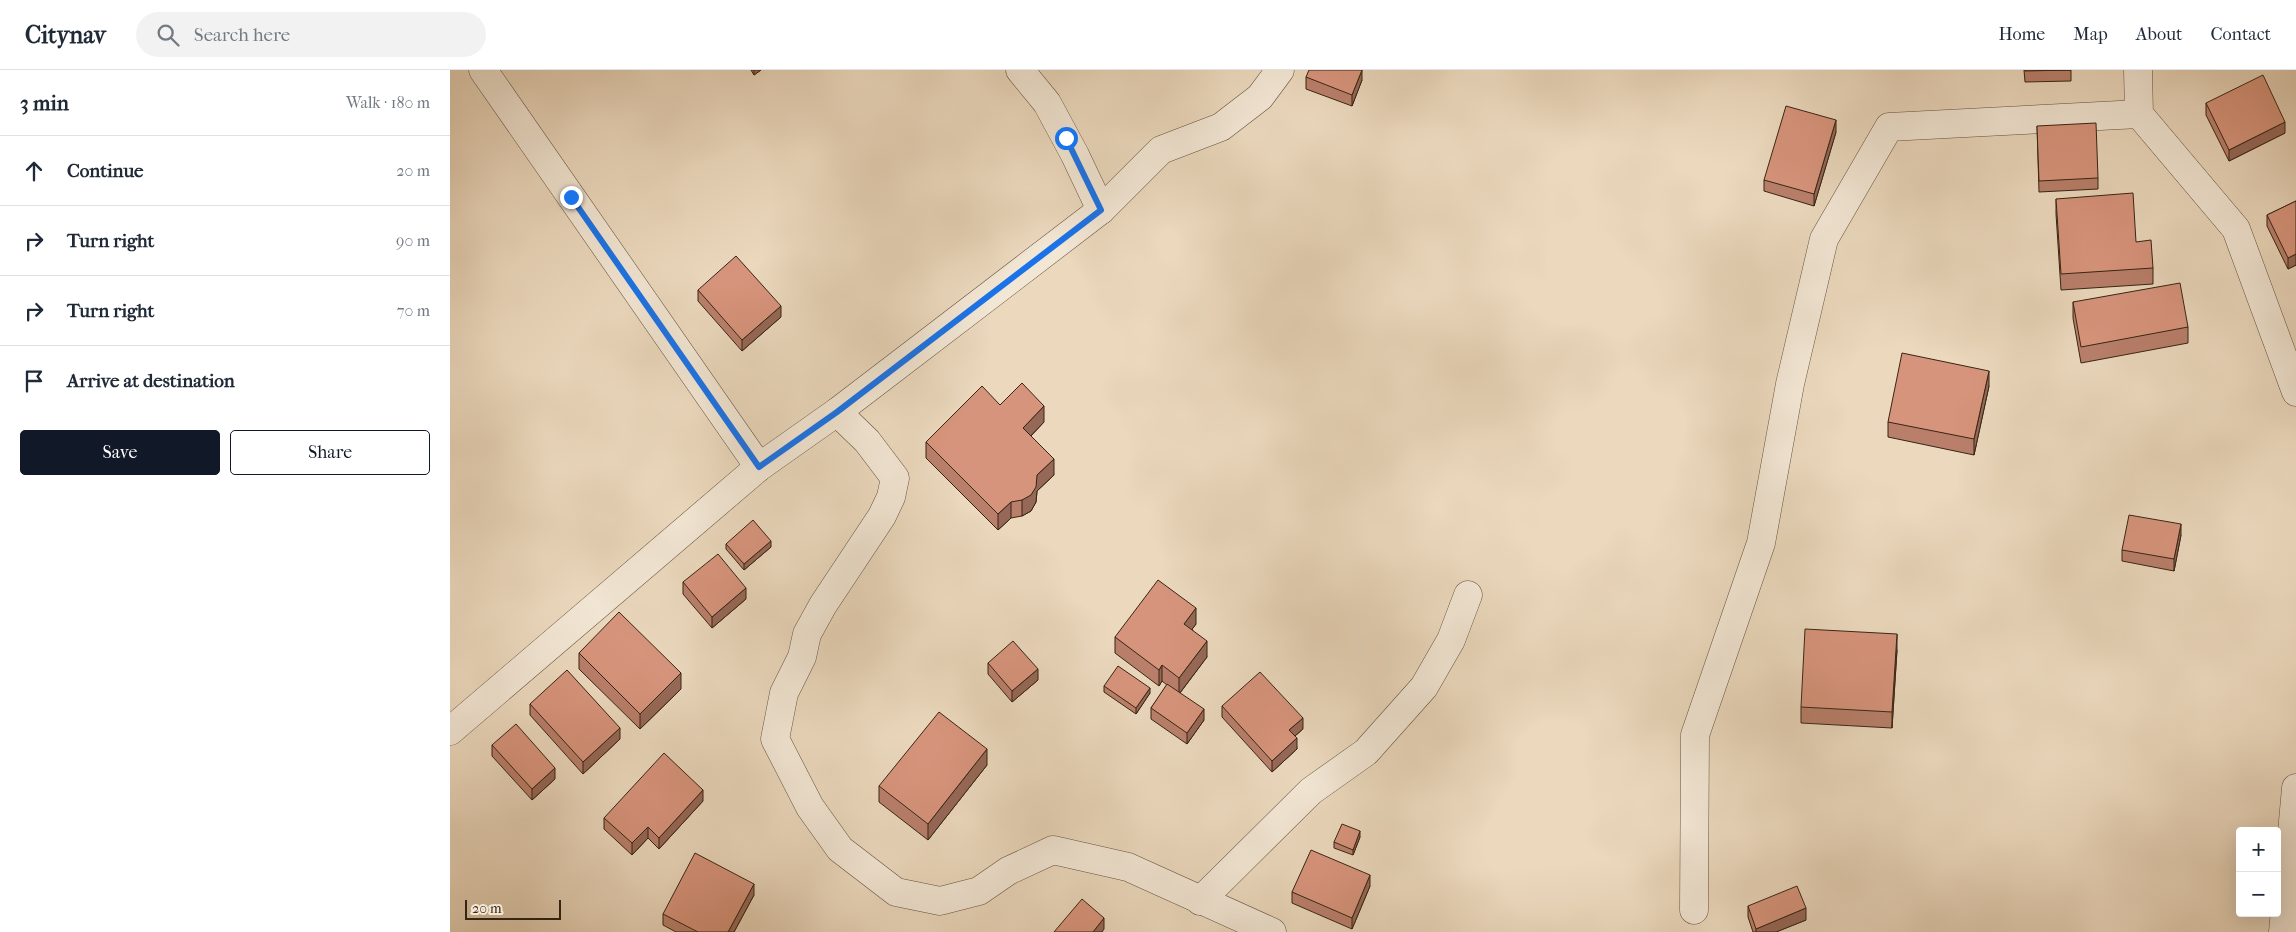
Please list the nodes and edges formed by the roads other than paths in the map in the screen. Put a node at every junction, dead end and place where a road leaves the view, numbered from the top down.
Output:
1 (483, 70) edge
2 (1020, 70) edge
3 (1280, 70) edge
4 (2138, 70) edge
5 (2139, 114) junction
6 (1101, 210) junction
7 (2296, 392) edge
8 (837, 412) junction
9 (759, 467) junction
10 (1468, 595) dead end
11 (450, 731) edge
12 (2296, 788) edge
13 (1200, 901) junction
14 (1694, 910) dead end
15 (1272, 932) edge
16 (2283, 932) edge

1 - 9 street
2 - 6 street
3 - 6 street
4 - 5 street
5 - 7 street
5 - 14 street
6 - 8 street
8 - 9 street
8 - 13 street
9 - 11 street
10 - 13 street
12 - 16 street
13 - 15 street

